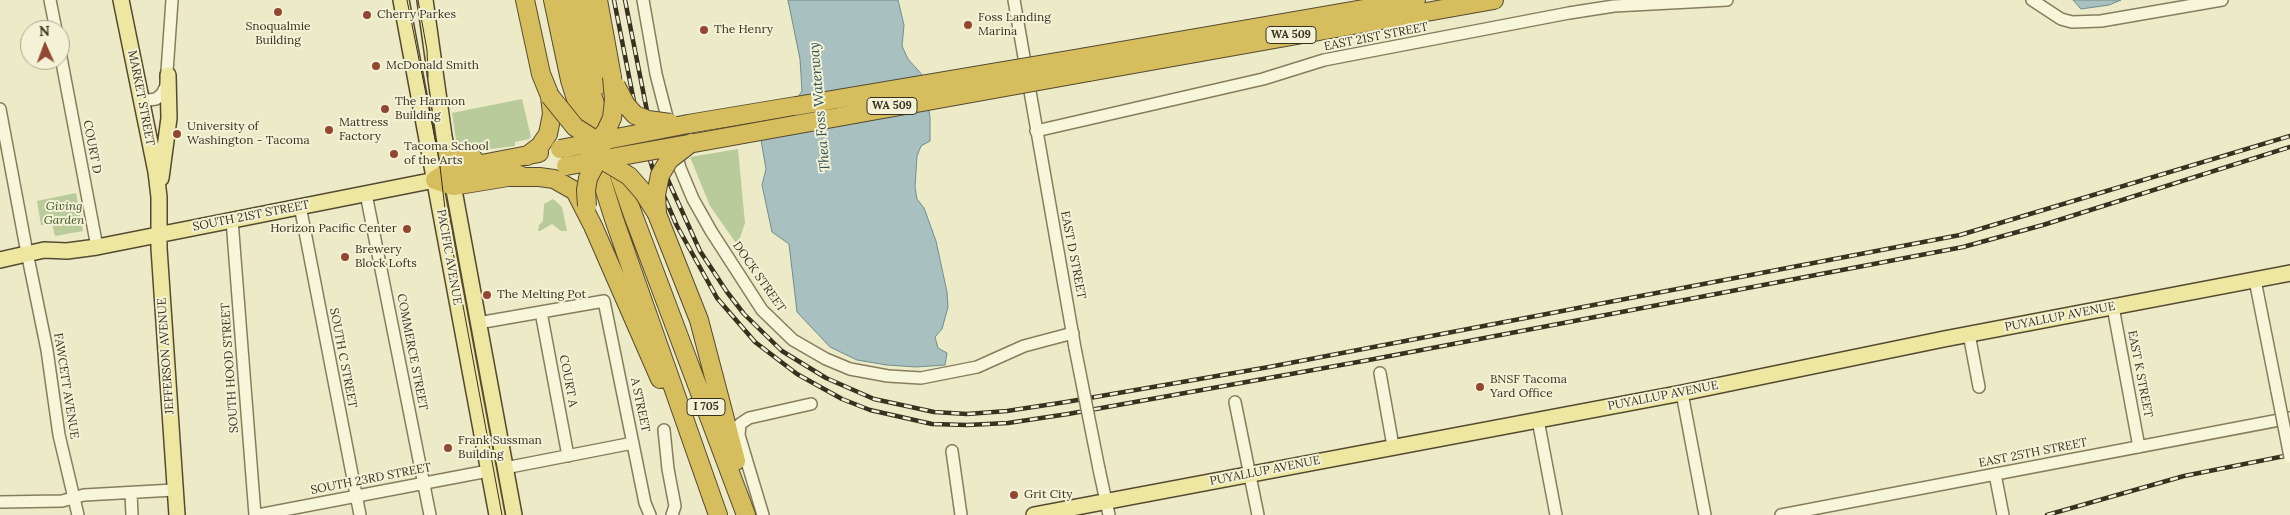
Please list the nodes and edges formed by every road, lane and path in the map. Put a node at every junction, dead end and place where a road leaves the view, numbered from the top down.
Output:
1 (50, 0) edge
2 (121, 0) edge
3 (172, 0) edge
4 (401, 0) edge
5 (425, 0) edge
6 (524, 0) edge
7 (553, 0) edge
8 (569, 0) edge
9 (584, 0) edge
10 (643, 0) edge
11 (1014, 0) edge
12 (1416, 0) edge
13 (1494, 0) edge
14 (1728, 0) edge
15 (2032, 0) edge
16 (2222, 0) edge
17 (599, 5) edge
18 (54, 20) edge
19 (1087, 64) junction
20 (63, 70) edge
21 (168, 75) junction
22 (612, 77) junction
23 (550, 96) junction
24 (141, 101) junction
25 (0, 109) edge
26 (688, 124) junction
27 (1037, 136) junction
28 (694, 141) junction
29 (634, 143) junction
30 (600, 150) junction
31 (522, 157) junction
32 (563, 157) junction
33 (450, 170) junction
34 (618, 170) junction
35 (510, 177) junction
36 (435, 180) junction
37 (366, 194) junction
38 (158, 197) junction
39 (300, 206) junction
40 (586, 206) junction
41 (657, 214) junction
42 (232, 220) junction
43 (159, 234) junction
44 (97, 246) junction
45 (28, 258) junction
46 (0, 260) edge
47 (0, 266) edge
48 (2290, 273) edge
49 (2255, 280) junction
50 (2113, 307) junction
51 (541, 312) junction
52 (478, 323) junction
53 (1073, 333) junction
54 (1969, 334) junction
55 (651, 345) junction
56 (1380, 373) dead end
57 (1979, 387) dead end
58 (1682, 393) junction
59 (1235, 402) dead end
60 (811, 404) dead end
61 (2290, 418) edge
62 (1538, 420) junction
63 (664, 430) dead end
64 (633, 443) junction
65 (1393, 446) junction
66 (2139, 447) junction
67 (952, 451) dead end
68 (568, 456) junction
69 (2290, 457) edge
70 (505, 468) junction
71 (488, 471) junction
72 (1995, 474) junction
73 (1250, 475) junction
74 (424, 483) junction
75 (174, 490) junction
76 (131, 493) junction
77 (356, 496) junction
78 (74, 498) junction
79 (0, 502) edge
80 (1107, 508) edge
81 (316, 510) edge
82 (78, 515) edge
83 (132, 515) edge
84 (177, 515) edge
85 (257, 515) edge
86 (360, 515) edge
87 (430, 515) edge
88 (497, 515) edge
89 (514, 515) edge
90 (650, 515) edge
91 (672, 515) edge
92 (718, 515) edge
93 (746, 515) edge
94 (750, 515) edge
95 (764, 515) edge
96 (961, 515) edge
97 (1034, 515) edge
98 (1258, 515) edge
99 (1556, 515) edge
100 (1705, 515) edge
101 (1782, 515) edge
102 (2003, 515) edge

1 - 18 street
2 - 24 main road, MARKET STREET
3 - 21 street
4 - 36 main road, PACIFIC AVENUE
5 - 33 main road, PACIFIC AVENUE
6 - 23 highway
7 - 55 highway, I 705
8 - 34 highway
9 - 34 highway, I 705
10 - 53 street, DOCK STREET
11 - 27 street, EAST D STREET
12 - 19 highway, WA 509
13 - 19 highway, WA 509
14 - 27 street, EAST 21ST STREET
15 - 16 street
17 - 22 highway
19 - 26 highway, WA 509, bridge
19 - 28 highway, WA 509, bridge
20 - 44 street, COURT D
21 - 24 street
21 - 38 main road
22 - 26 highway, bridge
22 - 30 highway, bridge
23 - 30 highway, bridge
23 - 31 highway
24 - 38 main road, MARKET STREET
25 - 45 street, FAWCETT AVENUE
26 - 29 highway, WA 509, bridge
27 - 53 street, EAST D STREET
28 - 29 highway, WA 509, bridge
28 - 41 highway, bridge
29 - 30 highway, WA 509, bridge
30 - 32 highway, WA 509, bridge
30 - 40 highway, bridge
30 - 41 highway, bridge
31 - 32 highway, WA 509
31 - 33 highway, WA 509
32 - 35 highway, WA 509
33 - 35 highway, WA 509
33 - 36 highway, SOUTH 21ST STREET
33 - 52 main road, PACIFIC AVENUE
34 - 93 highway, I 705
35 - 40 highway
36 - 37 main road, SOUTH 21ST STREET
36 - 71 main road, PACIFIC AVENUE
37 - 39 main road, SOUTH 21ST STREET
37 - 74 street, COMMERCE STREET
38 - 43 main road, JEFFERSON AVENUE
39 - 42 main road, SOUTH 21ST STREET
39 - 77 street, SOUTH C STREET
40 - 55 highway
41 - 94 highway
42 - 43 main road, SOUTH 21ST STREET
42 - 85 street, SOUTH HOOD STREET
43 - 44 main road, SOUTH 21ST STREET
43 - 75 main road, JEFFERSON AVENUE
44 - 45 main road, SOUTH 21ST STREET
45 - 46 main road, SOUTH 21ST STREET
45 - 47 main road, SOUTH 21ST STREET
45 - 78 street, FAWCETT AVENUE
48 - 49 main road, PUYALLUP AVENUE
49 - 50 main road, PUYALLUP AVENUE
49 - 69 street, bridge
50 - 54 main road, PUYALLUP AVENUE
50 - 66 street, EAST K STREET
51 - 52 street
51 - 64 street, A STREET
51 - 68 street, COURT A
52 - 70 main road, PACIFIC AVENUE
53 - 80 street, EAST D STREET, bridge
54 - 57 street
54 - 58 main road, PUYALLUP AVENUE
55 - 92 highway, I 705
56 - 65 street
58 - 62 main road, PUYALLUP AVENUE
58 - 100 street
59 - 73 street
60 - 95 street
61 - 66 street, EAST 25TH STREET
62 - 65 main road, PUYALLUP AVENUE
62 - 99 street
63 - 91 street
64 - 68 street
64 - 90 street, A STREET
65 - 73 main road, PUYALLUP AVENUE
66 - 72 street, EAST 25TH STREET
67 - 96 street
68 - 70 street
70 - 89 main road, PACIFIC AVENUE
71 - 74 street, SOUTH 23RD STREET
71 - 88 main road, PACIFIC AVENUE
72 - 101 street, EAST 25TH STREET
72 - 102 street
73 - 80 main road, PUYALLUP AVENUE
73 - 98 street
74 - 77 street, SOUTH 23RD STREET
74 - 87 street, COMMERCE STREET
75 - 76 street
75 - 84 main road, JEFFERSON AVENUE
76 - 78 street
76 - 83 street
77 - 81 street, SOUTH 23RD STREET
77 - 86 street, SOUTH C STREET
78 - 79 street
78 - 82 street, FAWCETT AVENUE
80 - 97 main road, PUYALLUP AVENUE
81 - 85 street, SOUTH 23RD STREET

